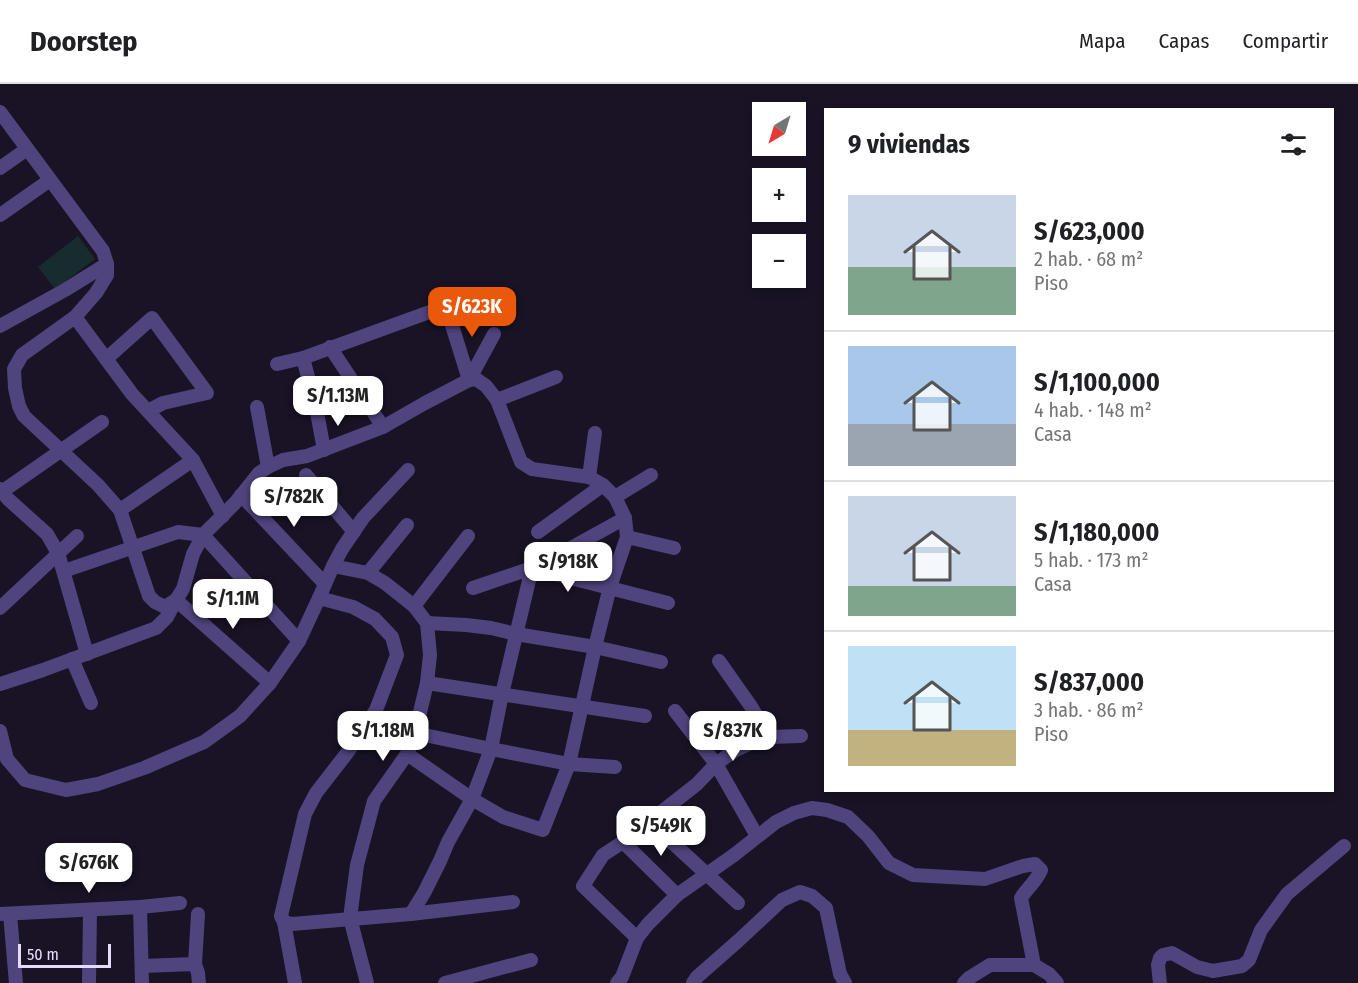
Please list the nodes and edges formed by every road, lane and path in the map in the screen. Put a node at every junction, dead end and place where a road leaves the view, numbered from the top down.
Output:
1 (0, 112) edge
2 (27, 149) junction
3 (0, 168) edge
4 (50, 180) junction
5 (0, 215) edge
6 (107, 264) junction
7 (75, 317) junction
8 (0, 326) edge
9 (494, 334) dead end
10 (330, 347) junction
11 (303, 358) junction
12 (106, 359) junction
13 (277, 364) dead end
14 (556, 377) dead end
15 (469, 380) junction
16 (497, 400) junction
17 (257, 407) dead end
18 (148, 411) junction
19 (102, 422) dead end
20 (382, 427) junction
21 (595, 433) dead end
22 (62, 450) junction
23 (324, 450) junction
24 (193, 460) junction
25 (268, 467) junction
26 (408, 470) dead end
27 (306, 474) dead end
28 (651, 475) dead end
29 (589, 477) junction
30 (603, 485) junction
31 (1, 491) edge
32 (241, 495) junction
33 (615, 497) junction
34 (120, 510) junction
35 (223, 516) junction
36 (625, 518) junction
37 (407, 525) dead end
38 (354, 532) junction
39 (538, 532) dead end
40 (203, 535) junction
41 (77, 536) dead end
42 (468, 536) dead end
43 (627, 537) junction
44 (133, 546) junction
45 (674, 548) dead end
46 (58, 553) junction
47 (560, 554) dead end
48 (333, 566) junction
49 (532, 568) junction
50 (64, 572) junction
51 (368, 573) junction
52 (325, 584) junction
53 (610, 587) junction
54 (473, 588) dead end
55 (319, 598) junction
56 (176, 600) junction
57 (668, 603) dead end
58 (414, 606) junction
59 (0, 608) edge
60 (427, 623) junction
61 (516, 634) junction
62 (299, 641) junction
63 (595, 646) junction
64 (87, 654) junction
65 (72, 659) junction
66 (719, 661) dead end
67 (661, 662) dead end
68 (270, 683) junction
69 (426, 683) junction
70 (0, 684) edge
71 (502, 694) junction
72 (91, 704) dead end
73 (583, 707) junction
74 (675, 711) dead end
75 (645, 716) dead end
76 (0, 731) edge
77 (415, 733) junction
78 (801, 736) dead end
79 (770, 737) junction
80 (491, 749) junction
81 (408, 754) junction
82 (569, 764) junction
83 (716, 764) junction
84 (615, 767) dead end
85 (472, 799) junction
86 (649, 821) junction
87 (757, 836) junction
88 (623, 842) junction
89 (1344, 846) dead end
90 (706, 874) junction
91 (677, 895) junction
92 (513, 902) dead end
93 (180, 903) dead end
94 (738, 903) dead end
95 (140, 907) junction
96 (90, 910) junction
97 (5, 914) edge
98 (198, 914) dead end
99 (411, 914) junction
100 (350, 918) junction
101 (284, 922) junction
102 (637, 938) junction
103 (531, 960) dead end
104 (195, 964) junction
105 (142, 966) junction
106 (1034, 966) junction
107 (16, 983) edge
108 (89, 983) edge
109 (142, 983) edge
110 (199, 983) edge
111 (295, 983) edge
112 (367, 983) edge
113 (445, 983) edge
114 (617, 983) edge
115 (693, 983) edge
116 (845, 983) edge
117 (964, 983) edge
118 (1057, 983) edge
119 (1160, 983) edge

1 - 2 street
2 - 3 street
2 - 4 street
4 - 5 street
4 - 6 street
6 - 7 street
6 - 8 street
7 - 12 street
7 - 22 street
9 - 15 street
10 - 11 street
10 - 15 street
10 - 20 street
11 - 13 street
11 - 23 street
12 - 18 street
12 - 18 street
14 - 16 street
15 - 16 street
15 - 20 street
16 - 29 street
17 - 25 street
18 - 24 street
19 - 22 street
20 - 23 street
21 - 29 street
22 - 31 street
22 - 34 street
23 - 25 street
24 - 34 street
24 - 35 street
25 - 32 street
26 - 38 street
27 - 38 street
28 - 33 street
29 - 30 street
30 - 33 street
30 - 39 street
31 - 46 street
32 - 35 street
32 - 52 street
33 - 36 street
34 - 44 street
35 - 40 street
36 - 43 street
36 - 47 street
37 - 51 street
38 - 48 street
40 - 44 street
40 - 56 street
40 - 62 street
41 - 46 street
42 - 58 street
43 - 45 street
43 - 53 street
44 - 50 street
44 - 56 street
46 - 50 street
46 - 59 street
48 - 51 street
48 - 52 street
49 - 53 street
49 - 54 street
49 - 61 street
50 - 64 street
51 - 58 street
52 - 55 street
53 - 57 street
53 - 63 street
55 - 62 street
55 - 101 street
56 - 64 street
56 - 68 street
58 - 60 street
60 - 61 street
60 - 69 street
61 - 63 street
61 - 71 street
62 - 68 street
63 - 67 street
63 - 73 street
64 - 65 street
65 - 70 street
65 - 72 street
66 - 79 street
68 - 76 street
69 - 71 street
69 - 77 street
71 - 73 street
71 - 80 street
73 - 75 street
73 - 82 street
74 - 83 street
77 - 80 street
77 - 81 street
78 - 79 street
79 - 83 street
80 - 82 street
80 - 85 street
81 - 85 street
81 - 100 street
82 - 84 street
82 - 85 street
83 - 86 street
83 - 87 street
85 - 99 street
86 - 88 street
86 - 90 street
87 - 90 street
87 - 106 street
88 - 91 street
88 - 102 street
89 - 119 street
90 - 91 street
90 - 94 street
91 - 102 street
92 - 99 street
93 - 95 street
95 - 96 street
95 - 105 street
96 - 97 street
96 - 108 street
97 - 107 street
98 - 104 street
99 - 100 street
100 - 101 street
100 - 112 street
101 - 111 street
102 - 114 street
103 - 113 street
104 - 105 street
104 - 110 street
105 - 109 street
106 - 117 street
106 - 118 street
115 - 116 street

